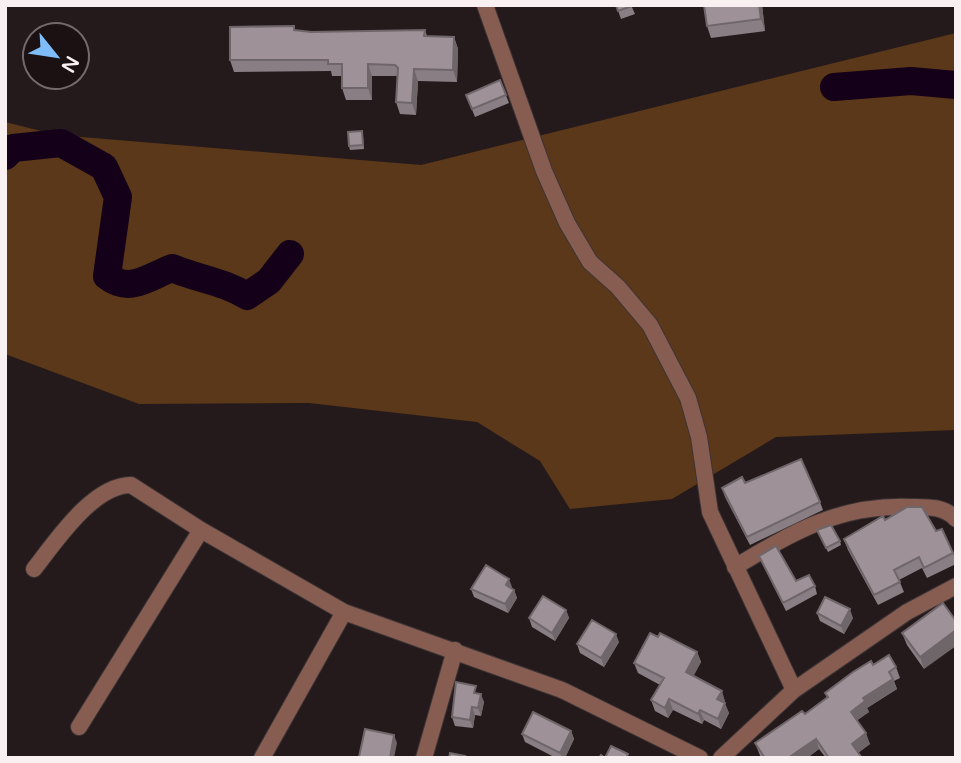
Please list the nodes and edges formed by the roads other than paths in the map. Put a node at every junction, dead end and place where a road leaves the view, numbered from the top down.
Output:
1 (485, 5) edge
2 (956, 519) edge
3 (201, 530) junction
4 (735, 567) junction
5 (34, 569) dead end
6 (956, 586) edge
7 (344, 612) junction
8 (454, 650) junction
9 (794, 690) junction
10 (79, 727) dead end
11 (678, 753) edge
12 (262, 758) edge
13 (424, 758) edge
14 (700, 758) edge
15 (721, 758) edge

1 - 4 street
2 - 4 street
3 - 5 street
3 - 7 street
3 - 10 street
4 - 9 street
6 - 9 street
7 - 8 street
7 - 12 street
8 - 11 street
8 - 13 street
9 - 15 street
11 - 14 street

